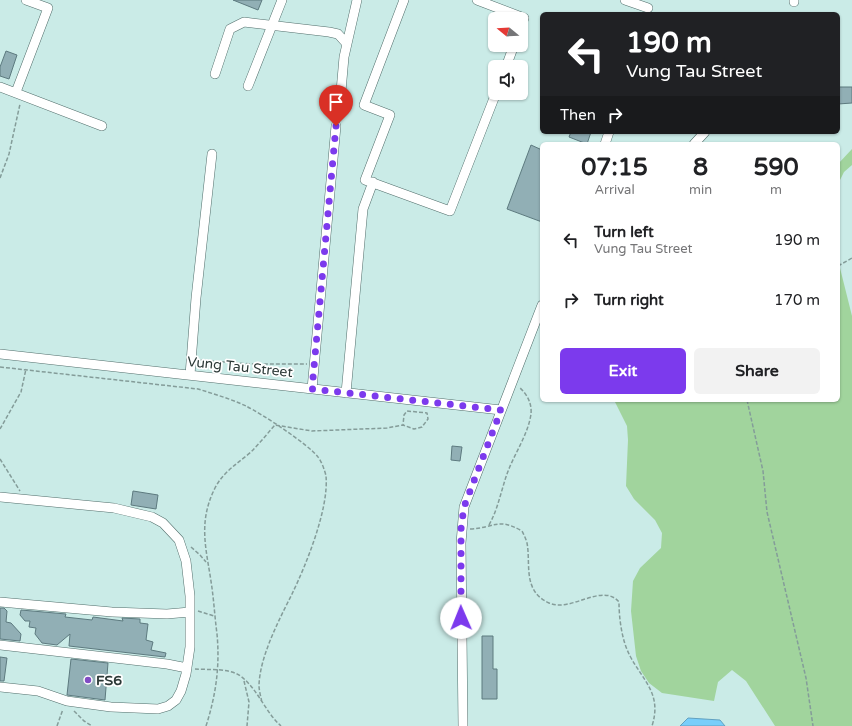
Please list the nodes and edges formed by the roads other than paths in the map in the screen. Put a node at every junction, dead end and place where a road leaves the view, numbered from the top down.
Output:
1 (26, 0) edge
2 (282, 0) edge
3 (357, 0) edge
4 (404, 0) edge
5 (477, 0) edge
6 (625, 0) edge
7 (648, 7) edge
8 (508, 12) edge
9 (272, 25) junction
10 (347, 44) junction
11 (215, 74) dead end
12 (0, 86) edge
13 (248, 86) dead end
14 (19, 93) junction
15 (493, 100) edge
16 (339, 114) dead end
17 (102, 126) dead end
18 (336, 126) dead end
19 (703, 134) edge
20 (696, 142) edge
21 (212, 154) dead end
22 (373, 182) junction
23 (540, 310) edge
24 (0, 354) edge
25 (190, 375) junction
26 (312, 389) junction
27 (346, 392) junction
28 (501, 410) junction
29 (0, 497) edge
30 (0, 602) edge
31 (190, 612) junction
32 (0, 645) edge
33 (187, 668) junction
34 (0, 687) edge
35 (463, 726) edge

1 - 14 street
2 - 9 street
3 - 10 street
4 - 22 street
5 - 8 street
6 - 7 street
9 - 10 street
9 - 11 street
9 - 13 street
10 - 16 street
12 - 14 street
14 - 17 street
15 - 22 street
18 - 26 street
19 - 20 street
21 - 25 street
22 - 27 street
23 - 28 street
24 - 25 street, Vung Tau Street
25 - 26 street, Vung Tau Street
26 - 27 street, Vung Tau Street
27 - 28 street, Vung Tau Street
28 - 35 street
29 - 31 street
30 - 31 street
31 - 33 street
32 - 33 street
33 - 34 street

